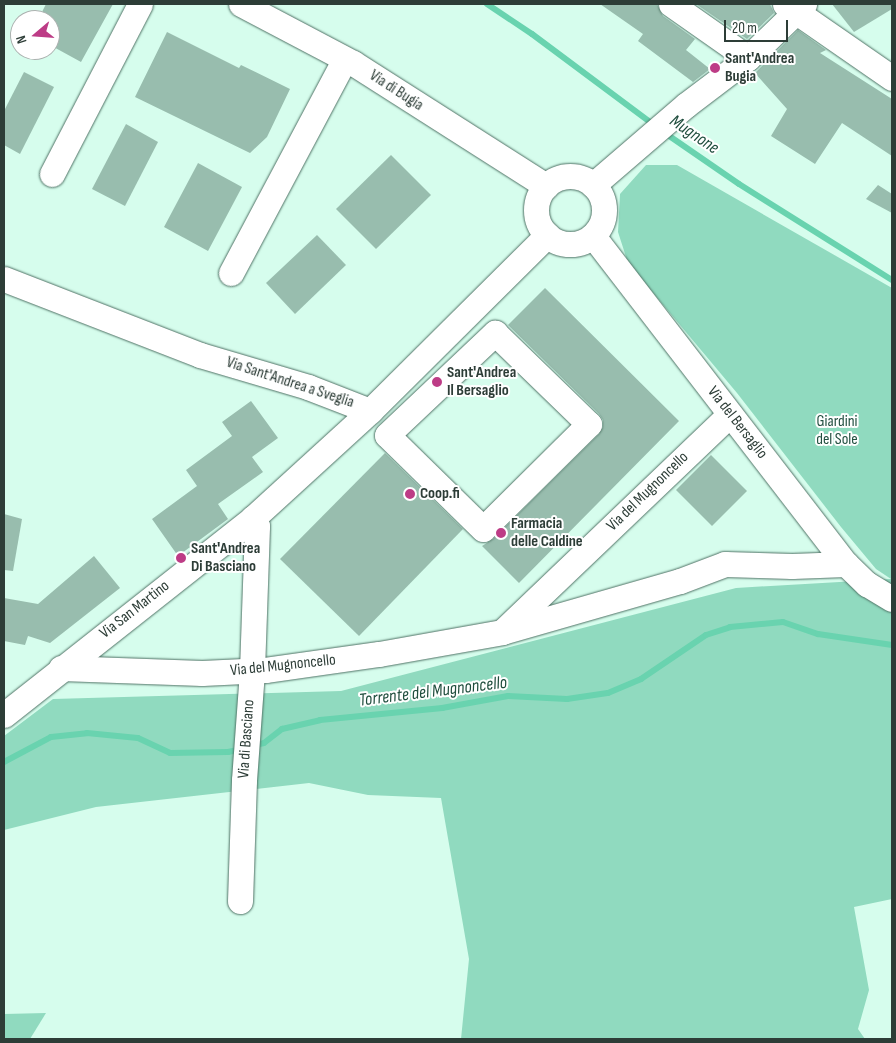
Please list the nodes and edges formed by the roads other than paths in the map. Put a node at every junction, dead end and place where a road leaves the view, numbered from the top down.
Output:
1 (140, 4) edge
2 (241, 4) edge
3 (671, 4) edge
4 (795, 6) edge
5 (748, 58) junction
6 (345, 59) junction
7 (892, 78) edge
8 (52, 174) dead end
9 (593, 185) junction
10 (546, 186) junction
11 (547, 235) junction
12 (593, 236) junction
13 (231, 273) dead end
14 (4, 279) edge
15 (370, 411) junction
16 (730, 414) junction
17 (253, 518) junction
18 (483, 529) joint
19 (846, 564) junction
20 (892, 599) edge
21 (502, 632) junction
22 (61, 668) junction
23 (252, 670) junction
24 (6, 710) edge
25 (240, 901) dead end

1 - 8 street
2 - 6 street, Via di Bugia
3 - 5 street
4 - 5 street
4 - 7 street
5 - 9 street
6 - 10 street, Via di Bugia
6 - 13 street
9 - 10 street
9 - 12 street
10 - 11 street
11 - 12 street
11 - 15 street, Via Sant'Andrea a Sveglia
12 - 16 street, Via del Bersaglio
14 - 15 street, Via Sant'Andrea a Sveglia
15 - 17 street, Via San Martino
16 - 19 street, Via del Bersaglio
16 - 21 street, Via del Mugnoncello
17 - 22 street, Via San Martino
17 - 23 street, Via di Basciano
18 - 18 street
19 - 20 street, Via del Bersaglio
19 - 21 street, Via del Mugnoncello
21 - 23 street, Via del Mugnoncello
22 - 23 street, Via del Mugnoncello
22 - 24 street, Via San Martino
23 - 25 street, Via di Basciano

